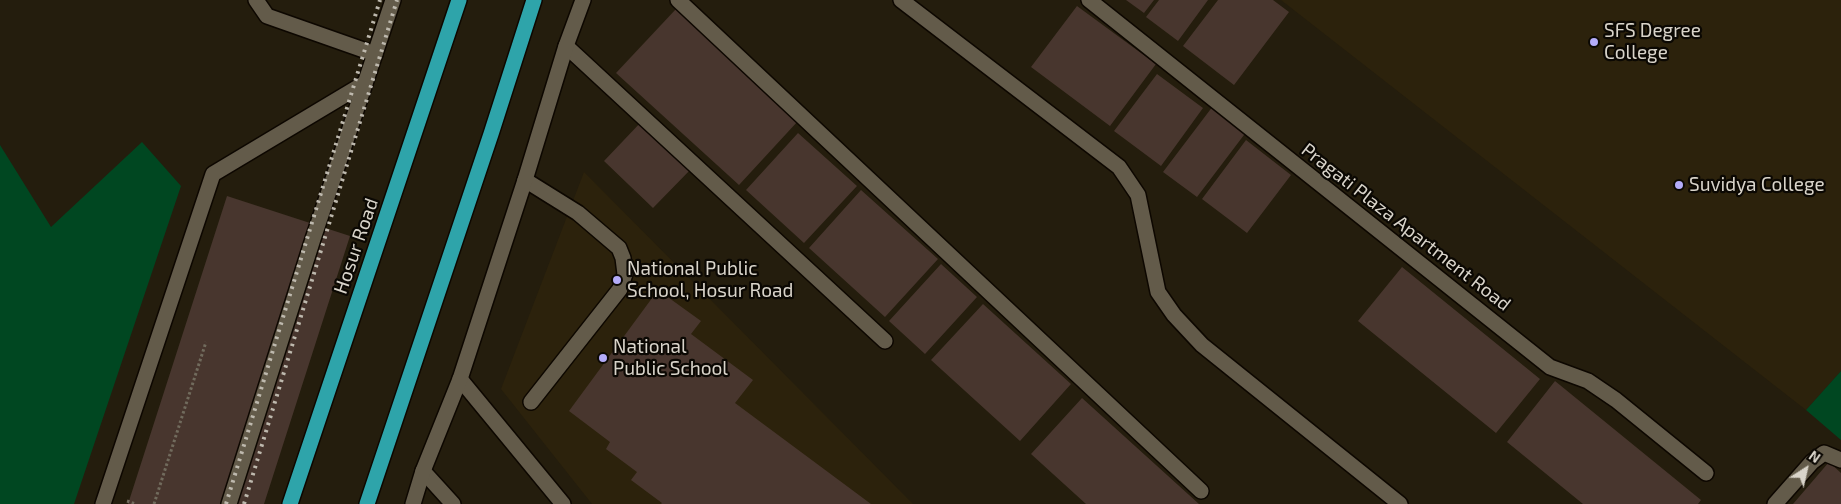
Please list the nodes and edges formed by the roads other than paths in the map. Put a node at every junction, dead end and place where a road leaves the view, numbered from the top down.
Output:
1 (256, 0) edge
2 (393, 0) edge
3 (459, 0) edge
4 (534, 0) edge
5 (583, 0) edge
6 (678, 0) edge
7 (901, 0) edge
8 (1089, 0) edge
9 (566, 46) junction
10 (375, 54) junction
11 (365, 83) junction
12 (525, 180) junction
13 (885, 341) dead end
14 (460, 379) junction
15 (531, 402) dead end
16 (1841, 460) edge
17 (423, 471) junction
18 (1706, 473) dead end
19 (1201, 491) dead end
20 (103, 504) edge
21 (229, 504) edge
22 (290, 504) edge
23 (367, 504) edge
24 (413, 504) edge
25 (453, 504) edge
26 (563, 504) edge
27 (1400, 504) edge
28 (1775, 504) edge

1 - 10 street
2 - 10 street
3 - 22 highway, Hosur Road
4 - 23 highway
5 - 9 street
6 - 19 street
7 - 27 street
8 - 18 street, Pragati Plaza Apartment Road
9 - 12 street
9 - 13 street
10 - 11 street
11 - 20 street
11 - 21 street
12 - 14 street
12 - 15 street
14 - 17 street
14 - 26 street
16 - 28 street
17 - 24 street
17 - 25 street

